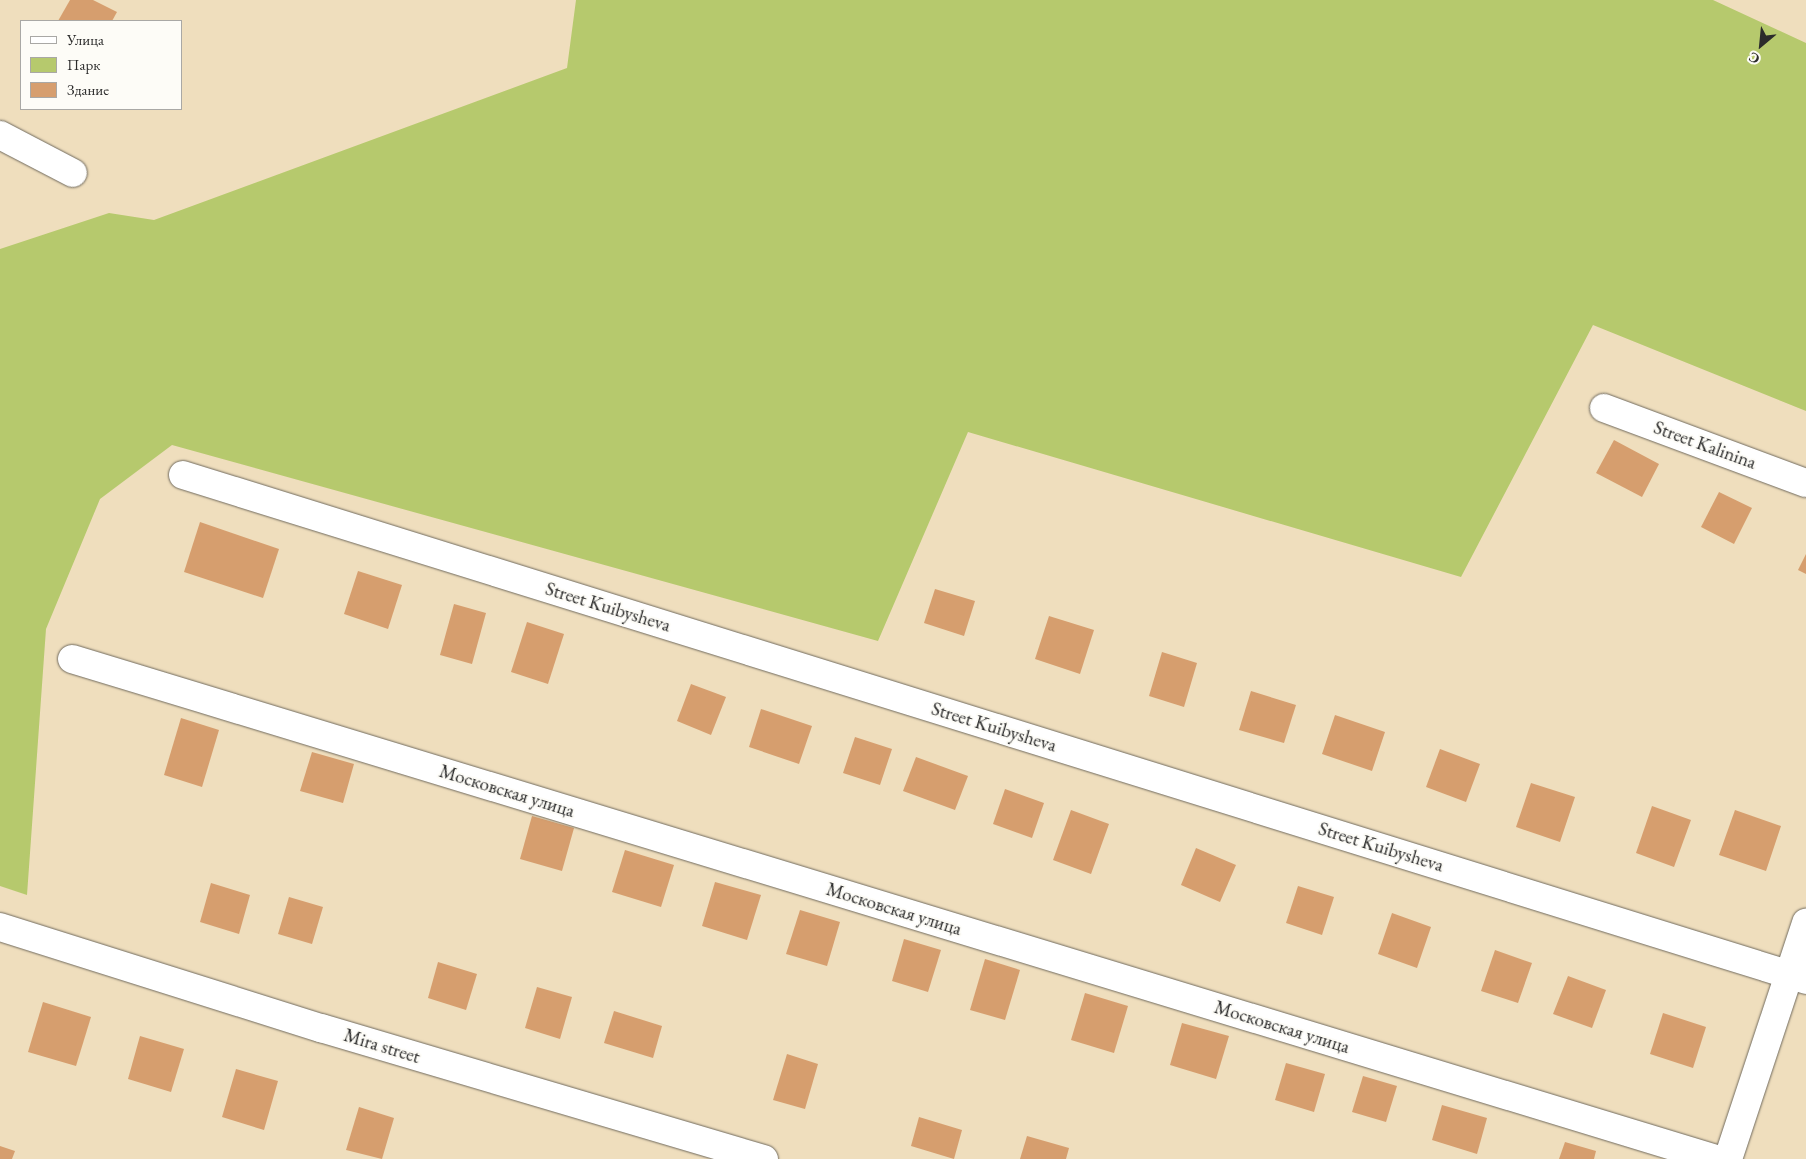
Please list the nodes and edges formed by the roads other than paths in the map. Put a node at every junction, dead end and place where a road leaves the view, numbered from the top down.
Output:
1 (0, 135) edge
2 (73, 173) dead end
3 (1604, 408) dead end
4 (183, 475) dead end
5 (1806, 483) edge
6 (72, 659) dead end
7 (1806, 923) edge
8 (0, 927) edge
9 (1797, 977) edge
10 (764, 1159) edge
11 (1716, 1159) edge
12 (1728, 1159) edge

1 - 2 street
3 - 5 street, Street Kalinina
4 - 9 street, Street Kuibysheva
6 - 11 street, Московская улица
7 - 9 street
8 - 10 street, Mira street
9 - 12 street

